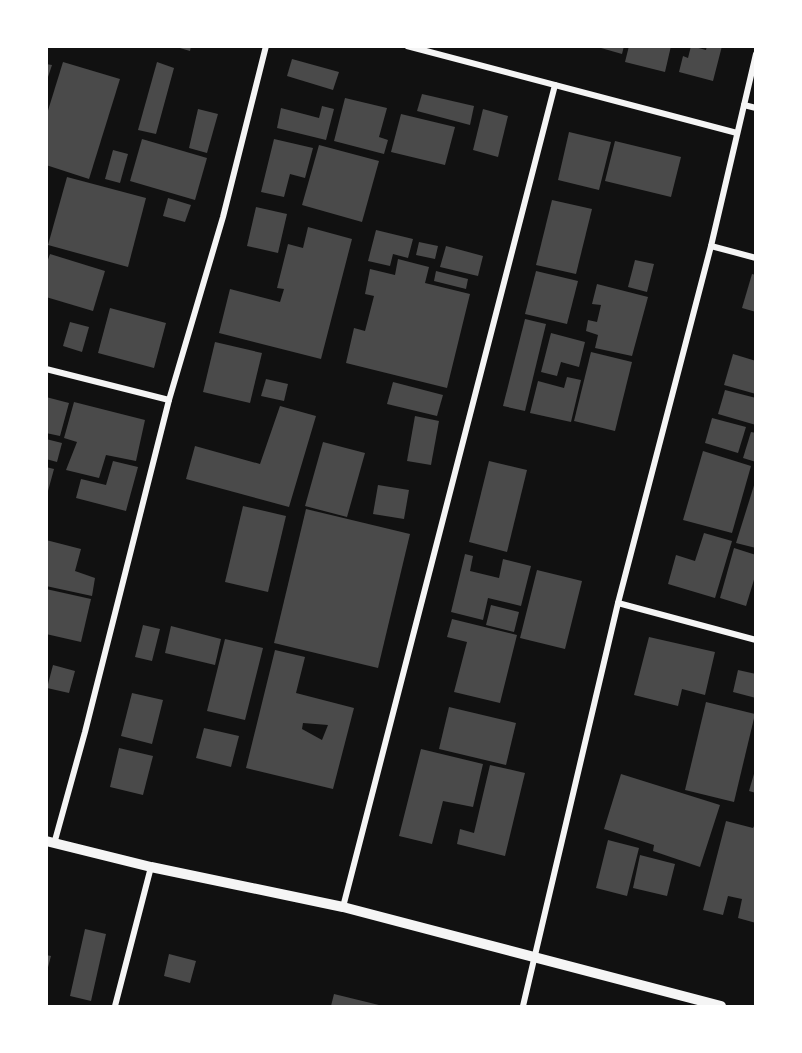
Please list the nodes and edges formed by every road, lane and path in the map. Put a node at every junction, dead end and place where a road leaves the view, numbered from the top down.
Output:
1 (266, 46) edge
2 (407, 46) edge
3 (756, 54) edge
4 (555, 85) junction
5 (744, 105) junction
6 (756, 108) edge
7 (736, 133) junction
8 (711, 246) junction
9 (756, 258) edge
10 (46, 369) edge
11 (169, 400) junction
12 (618, 603) junction
13 (756, 640) edge
14 (50, 843) edge
15 (151, 867) junction
16 (343, 907) junction
17 (535, 959) junction
18 (115, 1006) edge
19 (523, 1006) edge
20 (721, 1006) edge

1 - 11 street
2 - 4 street
3 - 5 street
4 - 7 street
4 - 16 street
5 - 6 street
5 - 7 street
7 - 8 street
8 - 9 street
8 - 12 street
10 - 11 street
11 - 14 street
12 - 13 street
12 - 17 street
14 - 15 street
15 - 16 street
15 - 18 street
16 - 17 street
17 - 19 street
17 - 20 street

